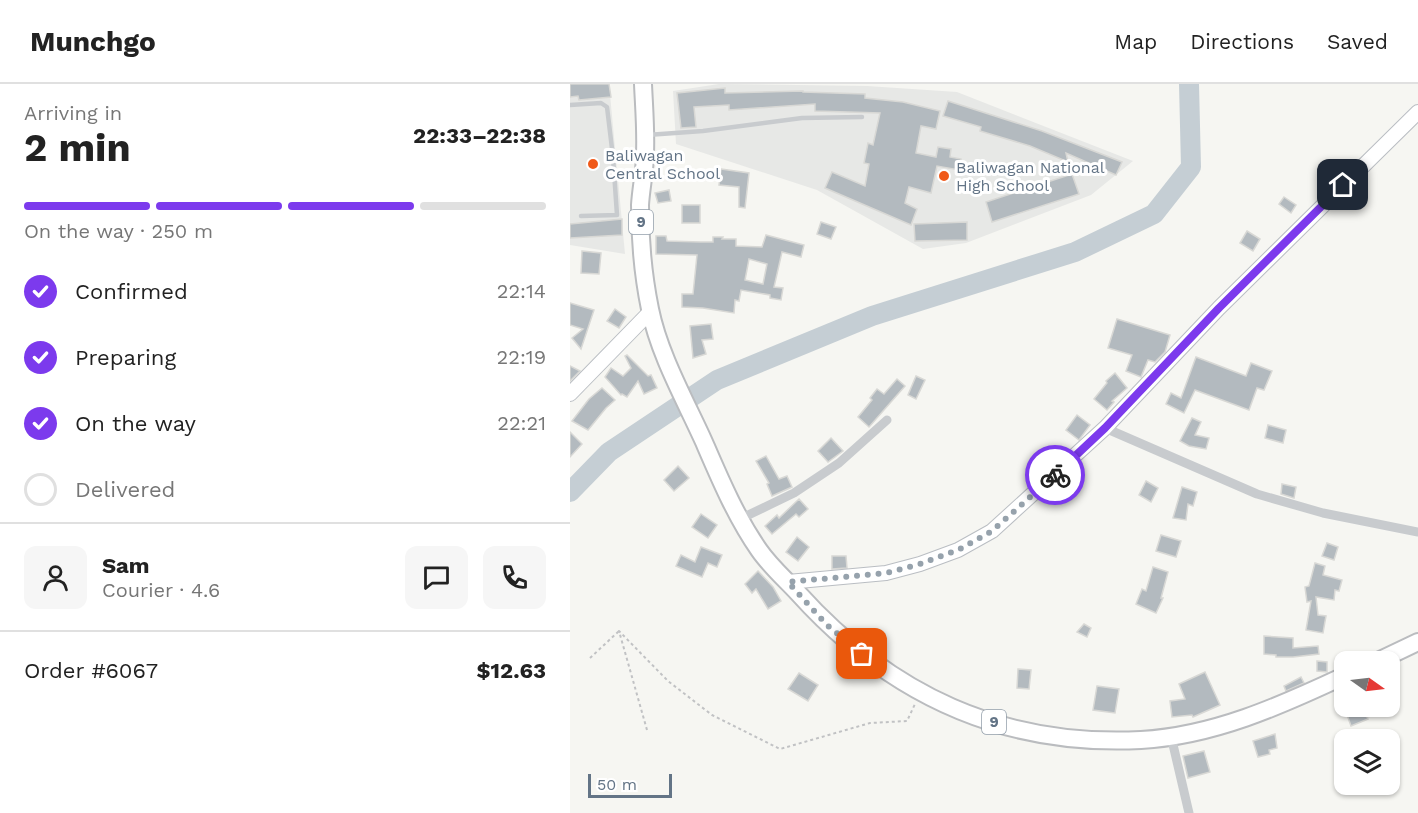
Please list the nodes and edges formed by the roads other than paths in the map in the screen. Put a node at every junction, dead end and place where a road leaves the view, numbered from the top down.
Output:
1 (644, 84) edge
2 (570, 105) edge
3 (1418, 112) edge
4 (862, 117) dead end
5 (645, 135) junction
6 (645, 155) junction
7 (613, 157) junction
8 (581, 216) dead end
9 (650, 312) junction
10 (570, 394) edge
11 (887, 420) dead end
12 (1105, 428) junction
13 (740, 519) junction
14 (1418, 532) edge
15 (788, 582) junction
16 (1418, 642) edge
17 (1399, 651) edge
18 (1334, 680) edge
19 (1171, 736) junction
20 (1189, 813) edge

1 - 5 highway, 9
2 - 7 lane
3 - 12 main road
4 - 5 lane
5 - 6 highway, 9
6 - 7 lane
6 - 9 highway, 9
7 - 8 lane
9 - 10 main road
9 - 13 highway, 9
11 - 13 street
12 - 14 street
12 - 15 main road
13 - 15 highway, 9
15 - 19 highway, 9
16 - 17 highway
18 - 19 highway, 9
19 - 20 street

